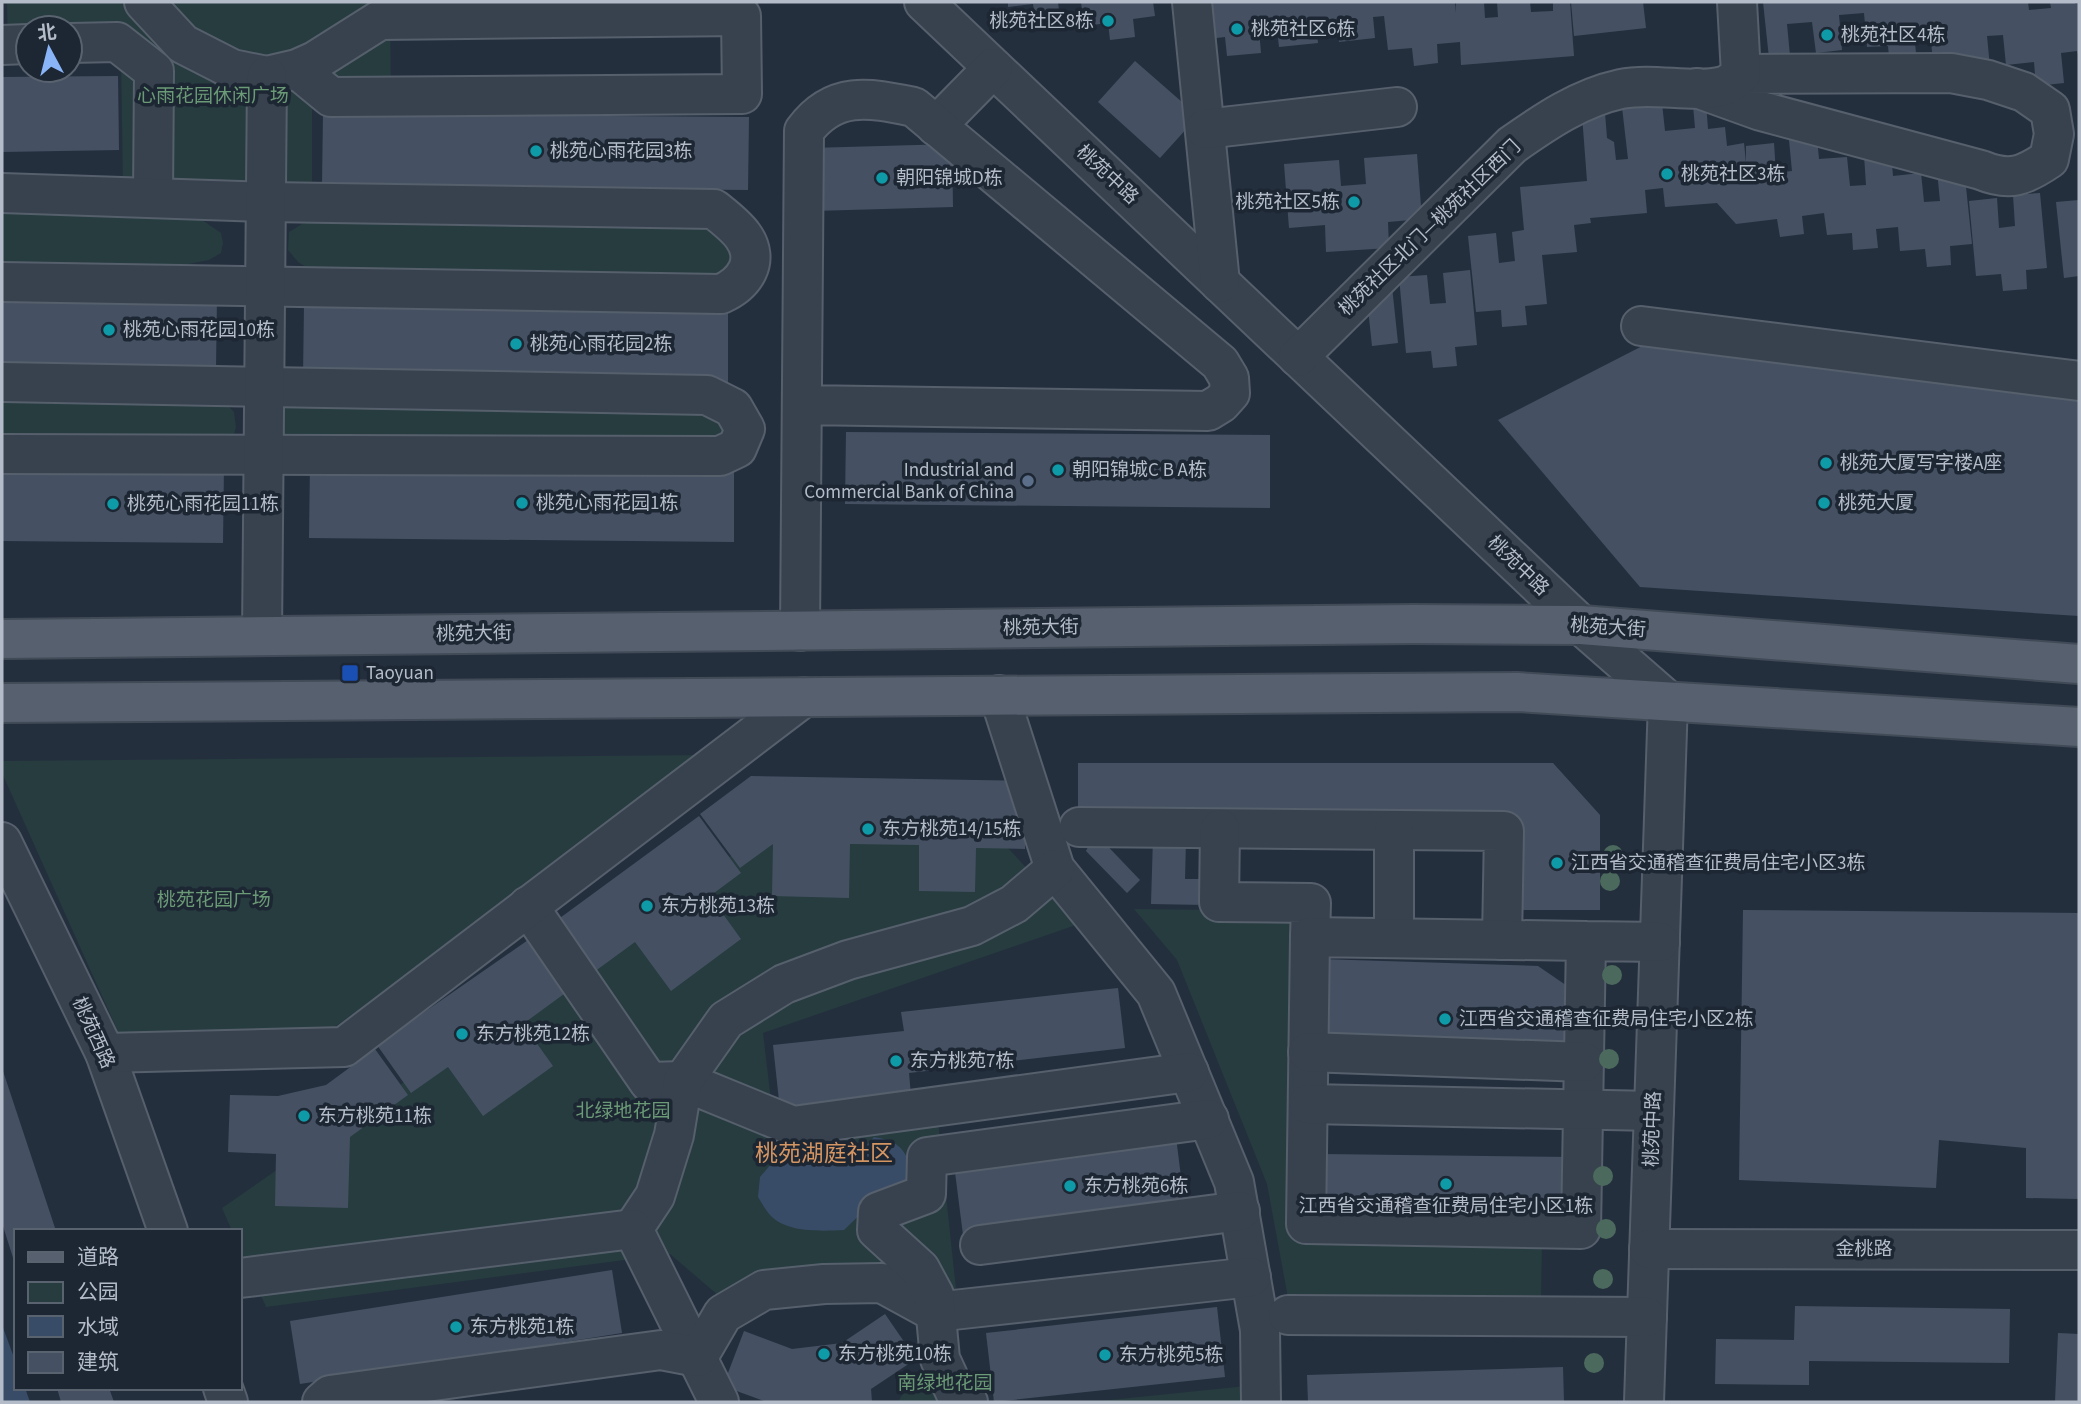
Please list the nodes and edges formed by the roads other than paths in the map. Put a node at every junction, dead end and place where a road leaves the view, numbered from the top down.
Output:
1 (924, 2) edge
2 (1192, 2) edge
3 (1738, 2) edge
4 (146, 4) edge
5 (379, 11) edge
6 (117, 42) junction
7 (84, 43) edge
8 (993, 68) junction
9 (282, 73) junction
10 (1741, 74) junction
11 (1698, 88) junction
12 (1397, 107) dead end
13 (936, 126) junction
14 (1205, 129) junction
15 (2067, 132) edge
16 (2, 193) edge
17 (153, 198) junction
18 (267, 202) junction
19 (2, 282) edge
20 (1220, 283) junction
21 (266, 286) junction
22 (1641, 326) dead end
23 (1298, 357) junction
24 (2079, 381) edge
25 (2, 382) edge
26 (265, 387) junction
27 (802, 405) junction
28 (2, 454) edge
29 (264, 454) junction
30 (1580, 625) junction
31 (800, 631) junction
32 (262, 636) junction
33 (2, 639) edge
34 (2079, 664) edge
35 (999, 695) junction
36 (804, 697) junction
37 (1668, 701) junction
38 (2, 703) edge
39 (2079, 727) edge
40 (1079, 827) dead end
41 (1220, 829) junction
42 (1394, 830) junction
43 (2, 842) edge
44 (1055, 869) junction
45 (528, 906) junction
46 (1310, 937) junction
47 (1394, 937) junction
48 (1502, 940) junction
49 (1586, 941) junction
50 (1660, 942) junction
51 (1308, 1052) junction
52 (105, 1054) junction
53 (1584, 1062) junction
54 (1189, 1072) junction
55 (683, 1081) junction
56 (1308, 1104) junction
57 (1583, 1109) junction
58 (1654, 1111) junction
59 (1209, 1119) junction
60 (1240, 1211) junction
61 (167, 1229) edge
62 (634, 1229) junction
63 (980, 1245) dead end
64 (1650, 1248) junction
65 (2079, 1250) edge
66 (1251, 1277) junction
67 (242, 1279) edge
68 (935, 1312) junction
69 (1288, 1315) dead end
70 (1647, 1317) junction
71 (698, 1357) junction
72 (715, 1400) edge
73 (321, 1402) edge
74 (968, 1402) edge
75 (1261, 1402) edge
76 (1644, 1402) edge

1 - 8 street, 桃苑中路
2 - 14 street
3 - 10 street
4 - 6 street
4 - 9 street
5 - 9 street
5 - 9 street
6 - 7 street
6 - 17 street
8 - 13 street
8 - 20 street, 桃苑中路
9 - 18 street
10 - 11 street, 桃苑社区北门—桃苑社区西门
10 - 15 street
11 - 15 street
11 - 23 street, 桃苑社区北门—桃苑社区西门
12 - 14 street
13 - 27 street
13 - 27 street
14 - 20 street
16 - 17 street
17 - 18 street
18 - 21 street
18 - 21 street
19 - 21 street
20 - 23 street, 桃苑中路
21 - 26 street
22 - 24 street
23 - 30 street, 桃苑中路
25 - 26 street
26 - 29 street
26 - 29 street
27 - 31 street
28 - 29 street
29 - 32 street
30 - 31 main road, 桃苑大街
30 - 34 main road, 桃苑大街
30 - 37 street, 桃苑中路
31 - 32 main road, 桃苑大街
32 - 33 main road, 桃苑大街
35 - 36 main road
35 - 37 main road
35 - 44 street
36 - 38 main road
36 - 45 street
37 - 39 main road
37 - 50 street, 桃苑中路
40 - 41 street
41 - 42 street
41 - 46 street
42 - 47 street
42 - 48 street
43 - 52 street, 桃苑西路
44 - 54 street
44 - 55 street
45 - 52 street
45 - 55 street
46 - 47 street
46 - 51 street
47 - 48 street
48 - 49 street
49 - 50 street
49 - 53 street
50 - 58 street, 桃苑中路
51 - 53 street
51 - 56 street
52 - 61 street, 桃苑西路
53 - 57 street
54 - 55 street
54 - 59 street
55 - 62 street
56 - 57 street
56 - 57 street
57 - 58 street
58 - 64 street, 桃苑中路
59 - 60 street
59 - 68 street
60 - 63 street
60 - 66 street
62 - 67 street
62 - 71 street
64 - 65 street, 金桃路
64 - 70 street, 桃苑中路
66 - 68 street
66 - 75 street
68 - 71 street
68 - 74 street
69 - 70 street
70 - 76 street, 桃苑中路
71 - 72 street
71 - 73 street

